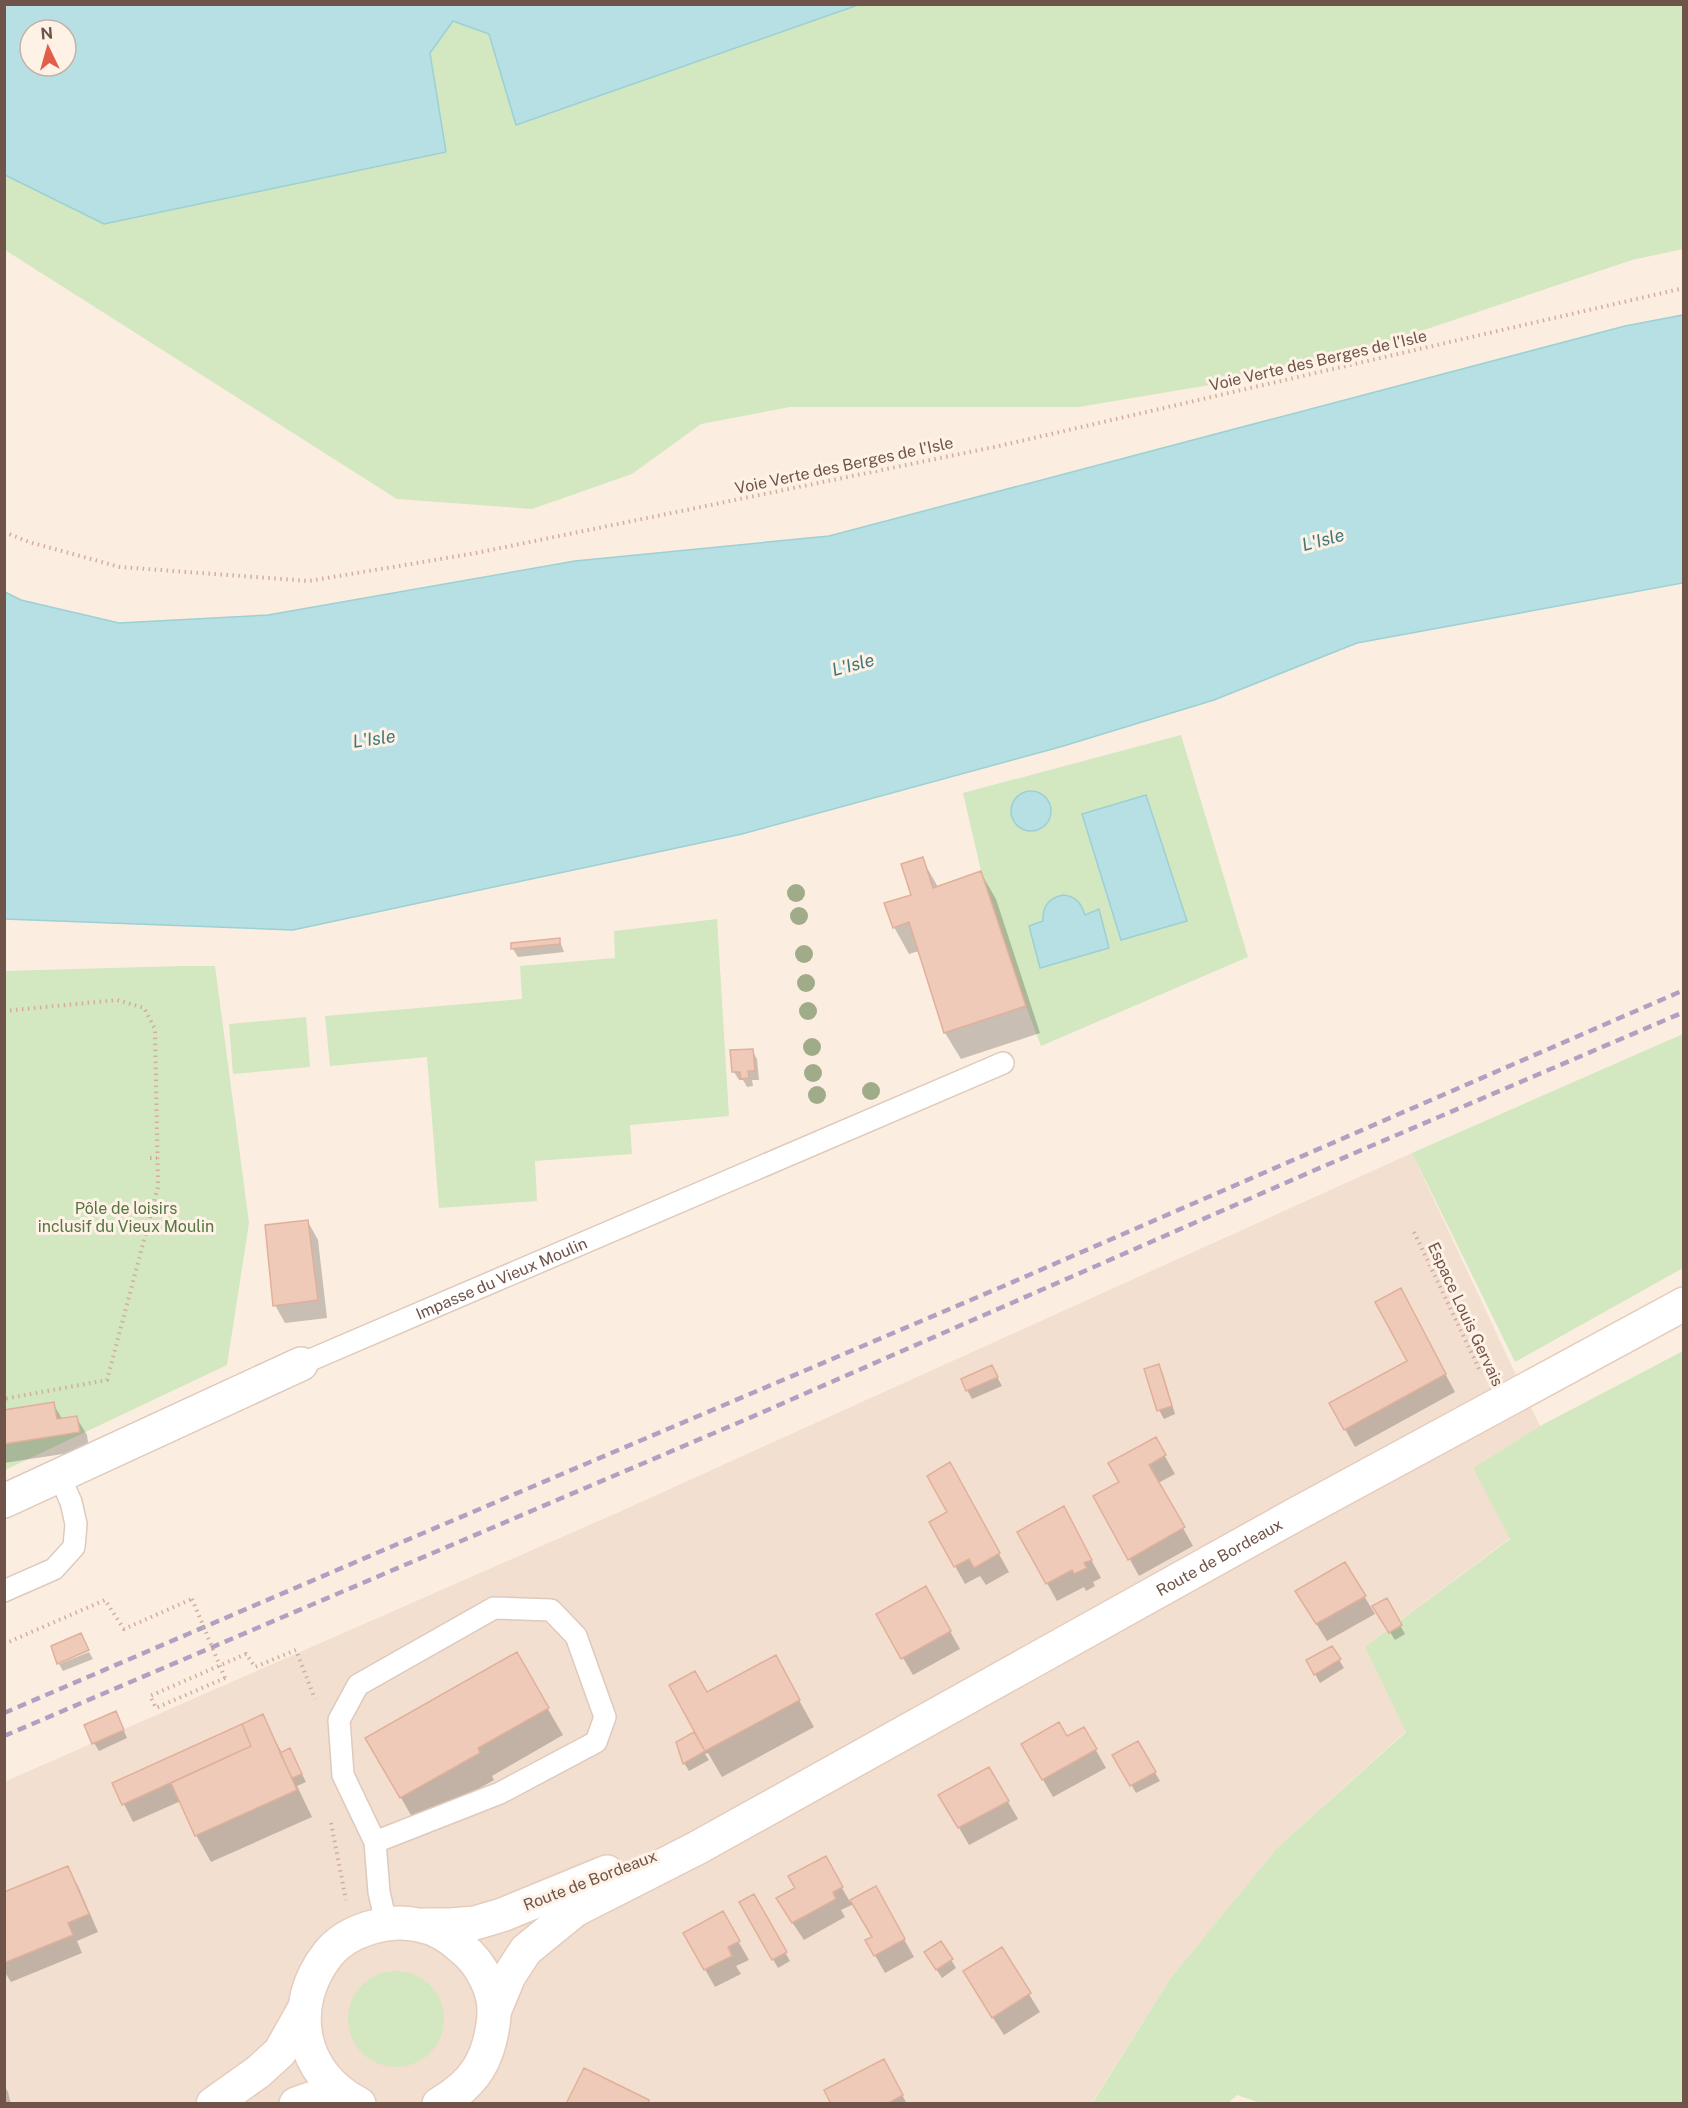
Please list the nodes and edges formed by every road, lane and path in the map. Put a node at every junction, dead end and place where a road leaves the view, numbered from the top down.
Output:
1 (1683, 288) edge
2 (4, 532) edge
3 (4, 1011) edge
4 (1003, 1064) dead end
5 (150, 1158) dead end
6 (157, 1158) junction
7 (1414, 1232) dead end
8 (1683, 1304) edge
9 (301, 1364) joint
10 (4, 1399) edge
11 (1496, 1407) junction
12 (60, 1477) junction
13 (4, 1502) edge
14 (4, 1591) edge
15 (4, 1644) edge
16 (316, 1707) dead end
17 (758, 1815) junction
18 (329, 1816) dead end
19 (375, 1842) junction
20 (346, 1900) dead end
21 (386, 1923) junction
22 (418, 1924) junction
23 (303, 2011) junction
24 (494, 2012) junction
25 (351, 2099) edge
26 (450, 2100) edge
27 (213, 2103) edge
28 (296, 2103) edge

1 - 2 path, Voie Verte des Berges de l'Isle
3 - 6 path
4 - 9 lane, Impasse du Vieux Moulin
5 - 6 path
6 - 10 path
7 - 11 path, Espace Louis Gervais
8 - 11 main road, Route de Bordeaux
9 - 12 main road, Impasse du Vieux Moulin
11 - 17 main road, Route de Bordeaux
12 - 13 main road, Impasse du Vieux Moulin
12 - 14 lane
15 - 16 path, bridge
17 - 22 main road, Route de Bordeaux
17 - 24 main road, Route de Bordeaux
18 - 20 path
19 - 19 lane
19 - 21 lane
21 - 22 main road, Route de Bordeaux
21 - 23 main road, Route de Bordeaux
22 - 24 main road
23 - 25 main road
23 - 27 main road
24 - 26 main road
25 - 28 main road

